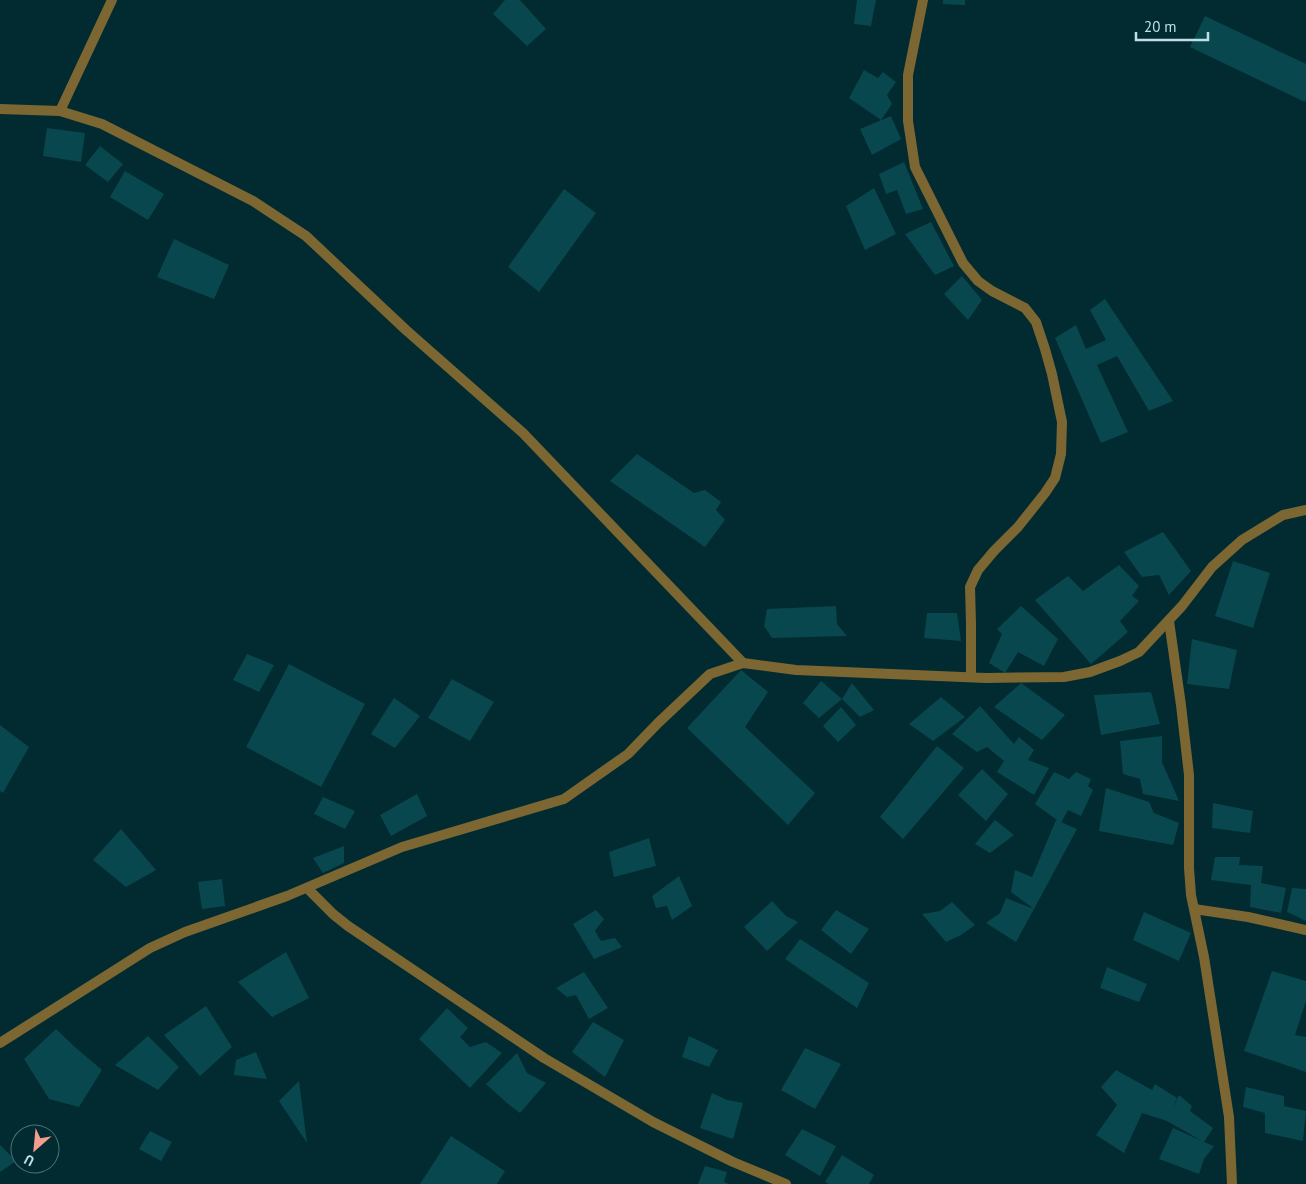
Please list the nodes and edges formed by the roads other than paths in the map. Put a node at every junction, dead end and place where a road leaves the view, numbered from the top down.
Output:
1 (112, 0) edge
2 (923, 0) edge
3 (0, 109) edge
4 (60, 111) junction
5 (1306, 510) edge
6 (1169, 621) junction
7 (743, 663) junction
8 (971, 677) junction
9 (307, 888) junction
10 (1194, 909) junction
11 (1306, 930) edge
12 (0, 1043) edge
13 (786, 1184) edge
14 (1232, 1184) edge

1 - 4 street
2 - 8 street
3 - 4 street
4 - 7 street
5 - 6 street
6 - 8 street
6 - 10 street
7 - 8 street
7 - 9 street
9 - 12 street
9 - 13 street
10 - 11 street
10 - 14 street

